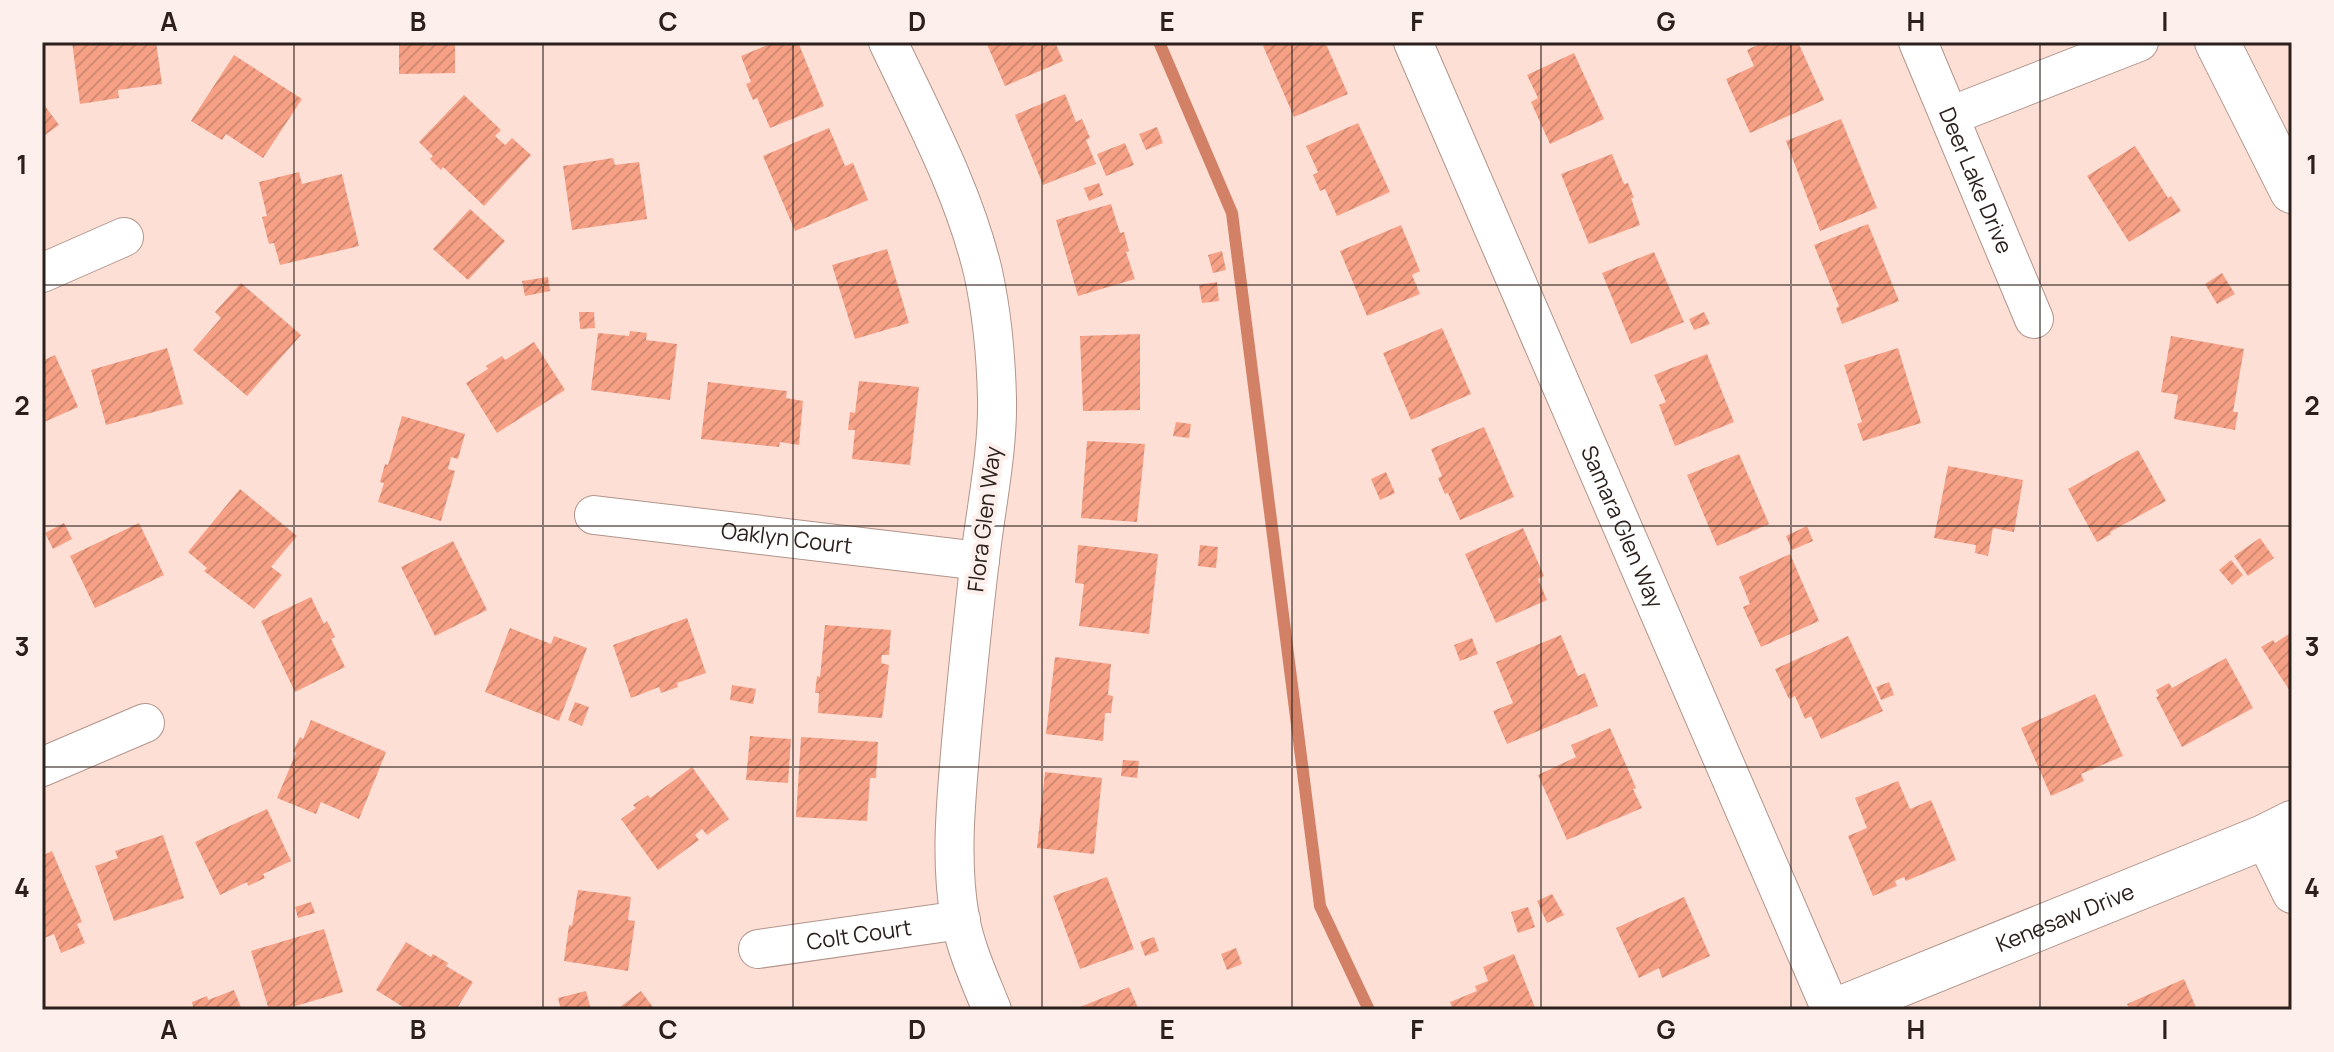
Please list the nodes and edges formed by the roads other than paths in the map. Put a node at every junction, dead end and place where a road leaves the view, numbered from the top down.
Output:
1 (888, 42) edge
2 (1413, 42) edge
3 (1918, 42) edge
4 (2139, 42) edge
5 (2217, 42) edge
6 (1950, 116) junction
7 (2292, 191) edge
8 (124, 237) dead end
9 (42, 273) edge
10 (2034, 319) dead end
11 (594, 515) dead end
12 (980, 561) junction
13 (145, 723) dead end
14 (42, 767) edge
15 (2278, 830) edge
16 (2292, 894) edge
17 (961, 920) junction
18 (758, 949) dead end
19 (992, 1010) edge
20 (1834, 1010) edge

1 - 12 street, Flora Glen Way
2 - 20 street, Samara Glen Way
3 - 6 street, Deer Lake Drive
4 - 6 street
5 - 7 street
6 - 10 street, Deer Lake Drive
8 - 9 street
11 - 12 street, Oaklyn Court
12 - 17 street, Flora Glen Way
13 - 14 street
15 - 16 street
15 - 20 street, Kenesaw Drive
17 - 18 street, Colt Court
17 - 19 street, Flora Glen Way

